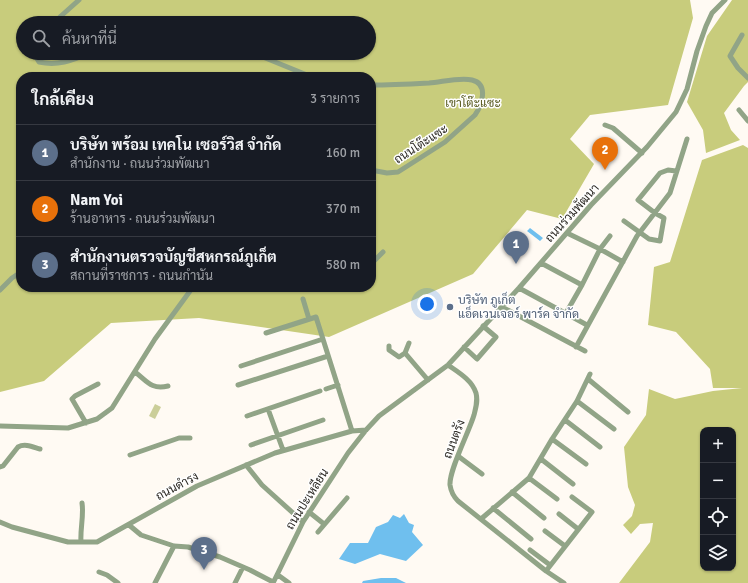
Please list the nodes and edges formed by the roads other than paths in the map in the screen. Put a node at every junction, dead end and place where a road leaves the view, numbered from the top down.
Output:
1 (79, 0) edge
2 (725, 0) edge
3 (61, 16) edge
4 (742, 35) dead end
5 (38, 60) edge
6 (72, 60) edge
7 (270, 60) edge
8 (300, 72) edge
9 (748, 78) edge
10 (376, 85) edge
11 (739, 110) dead end
12 (748, 121) edge
13 (605, 125) dead end
14 (687, 139) dead end
15 (642, 152) junction
16 (376, 171) edge
17 (676, 171) junction
18 (655, 213) junction
19 (624, 221) dead end
20 (566, 233) junction
21 (639, 233) junction
22 (610, 236) dead end
23 (600, 249) junction
24 (383, 252) dead end
25 (376, 259) edge
26 (623, 262) junction
27 (541, 263) junction
28 (16, 275) edge
29 (582, 285) junction
30 (519, 288) junction
31 (0, 290) edge
32 (189, 292) edge
33 (302, 300) dead end
34 (502, 307) junction
35 (566, 313) junction
36 (309, 320) junction
37 (587, 325) junction
38 (483, 326) junction
39 (266, 333) dead end
40 (323, 339) junction
41 (409, 342) dead end
42 (389, 346) dead end
43 (464, 347) junction
44 (576, 347) junction
45 (586, 352) dead end
46 (405, 353) junction
47 (328, 356) junction
48 (448, 365) junction
49 (241, 366) dead end
50 (135, 372) junction
51 (590, 374) dead end
52 (588, 379) junction
53 (428, 380) junction
54 (98, 384) dead end
55 (238, 385) dead end
56 (338, 385) junction
57 (168, 386) dead end
58 (326, 388) dead end
59 (320, 391) dead end
60 (577, 401) junction
61 (268, 409) junction
62 (628, 412) dead end
63 (247, 416) dead end
64 (323, 420) dead end
65 (565, 420) junction
66 (86, 423) junction
67 (0, 426) edge
68 (614, 429) dead end
69 (366, 430) junction
70 (352, 431) junction
71 (278, 436) junction
72 (190, 438) dead end
73 (552, 439) junction
74 (252, 445) dead end
75 (600, 447) dead end
76 (40, 449) dead end
77 (283, 450) junction
78 (130, 455) dead end
79 (458, 456) junction
80 (540, 459) junction
81 (586, 464) dead end
82 (246, 465) junction
83 (0, 467) edge
84 (482, 474) dead end
85 (529, 478) junction
86 (573, 484) dead end
87 (512, 492) junction
88 (572, 497) dead end
89 (347, 498) dead end
90 (557, 500) dead end
91 (82, 503) dead end
92 (493, 508) junction
93 (309, 512) junction
94 (559, 514) dead end
95 (544, 518) dead end
96 (481, 519) junction
97 (0, 522) edge
98 (303, 522) junction
99 (324, 524) junction
100 (129, 525) junction
101 (578, 529) junction
102 (544, 531) dead end
103 (318, 532) dead end
104 (531, 539) dead end
105 (81, 542) junction
106 (174, 546) junction
107 (565, 546) junction
108 (530, 550) dead end
109 (550, 565) junction
110 (243, 567) junction
111 (546, 571) junction
112 (99, 572) dead end
113 (278, 575) junction
114 (118, 583) edge
115 (155, 583) edge
116 (235, 583) edge
117 (273, 583) edge
118 (288, 583) edge
119 (564, 583) edge

1 - 3 street
2 - 15 street, ถนนร่วมพัฒนา
4 - 9 street
5 - 6 street
7 - 8 street
10 - 16 street, ถนนโต๊ะแซะ
11 - 12 street
13 - 15 street
14 - 17 street
15 - 20 street, ถนนร่วมพัฒนา
17 - 18 street
17 - 18 street
18 - 21 street
18 - 21 street
19 - 21 street
20 - 23 street
20 - 27 street, ถนนร่วมพัฒนา
21 - 26 street
22 - 23 street
23 - 26 street
23 - 29 street
24 - 25 street
26 - 37 street
27 - 29 street
27 - 30 street, ถนนร่วมพัฒนา
28 - 31 street
29 - 35 street
30 - 34 street, ถนนร่วมพัฒนา
30 - 35 street
32 - 50 street
33 - 36 street
34 - 38 street, ถนนร่วมพัฒนา
34 - 44 street
35 - 37 street
36 - 39 street
36 - 40 street
37 - 44 street
38 - 43 street, ถนนร่วมพัฒนา
38 - 43 street
40 - 47 street
40 - 49 street
41 - 46 street
42 - 46 street
43 - 48 street, ถนนร่วมพัฒนา
44 - 45 street
46 - 53 street
47 - 55 street
47 - 56 street
48 - 53 street
48 - 79 street, ถนนตรัง
50 - 57 street
50 - 66 street
51 - 52 street
52 - 60 street
52 - 62 street
53 - 69 street
54 - 66 street
56 - 58 street
56 - 70 street
59 - 61 street
60 - 65 street
60 - 68 street
61 - 63 street
61 - 71 street
64 - 71 street
65 - 73 street
65 - 75 street
66 - 67 street
69 - 70 street, ถนนดำรง
69 - 93 street, ถนนปะเหลียน
70 - 77 street, ถนนดำรง
71 - 74 street
71 - 77 street
72 - 78 street
73 - 80 street
73 - 81 street
76 - 83 street
77 - 82 street, ถนนดำรง
79 - 84 street
79 - 96 street, ถนนตรัง
80 - 85 street
80 - 86 street
82 - 98 street
82 - 100 street, ถนนดำรง
85 - 87 street
85 - 90 street
87 - 92 street
87 - 95 street
88 - 101 street
89 - 99 street
91 - 105 street
92 - 96 street
92 - 104 street
93 - 98 street, ถนนปะเหลียน
93 - 99 street
94 - 101 street
96 - 111 street, ถนนตรัง
97 - 105 street, ถนนดำรง
98 - 113 street, ถนนปะเหลียน
99 - 103 street
100 - 105 street, ถนนดำรง
100 - 106 street
101 - 107 street
102 - 107 street
106 - 110 street
106 - 115 street
107 - 109 street
108 - 109 street
109 - 111 street
110 - 116 street
110 - 117 street
111 - 119 street, ถนนตรัง
112 - 114 street
113 - 117 street, ถนนปะเหลียน
113 - 118 street

